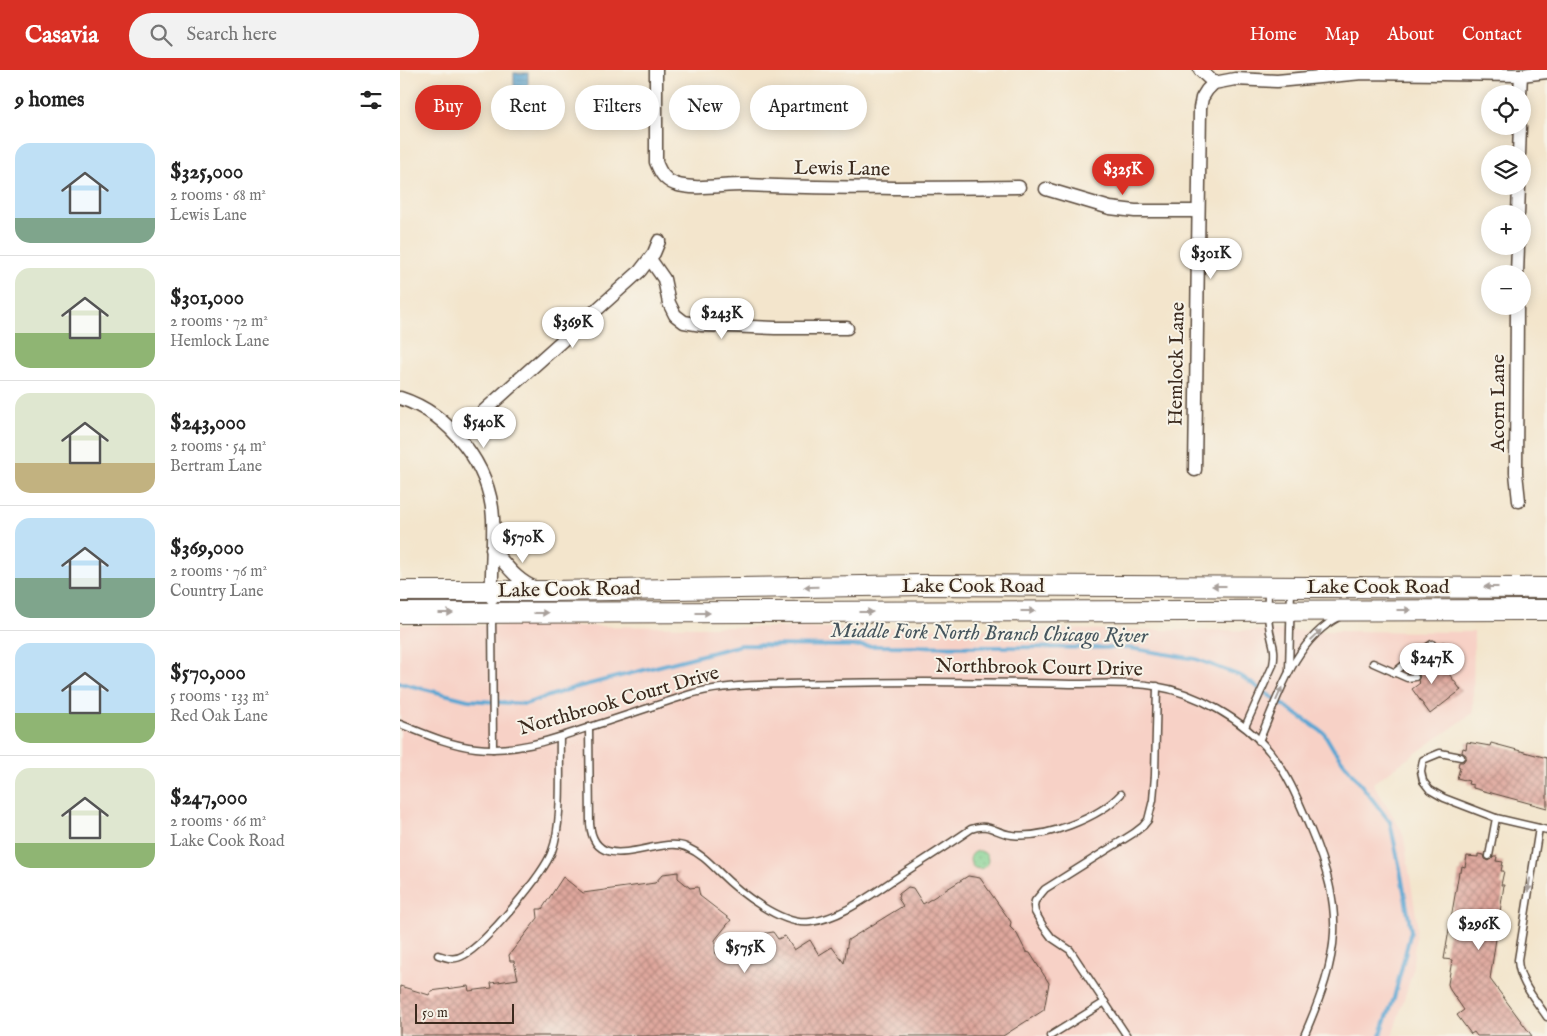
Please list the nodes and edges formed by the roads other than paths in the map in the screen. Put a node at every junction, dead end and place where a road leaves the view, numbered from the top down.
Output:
1 (656, 70) edge
2 (1200, 70) edge
3 (1547, 72) edge
4 (1520, 75) junction
5 (1214, 83) junction
6 (1520, 85) edge
7 (1019, 187) dead end
8 (1046, 189) dead end
9 (1198, 211) junction
10 (660, 241) dead end
11 (650, 258) junction
12 (1517, 315) edge
13 (847, 328) dead end
14 (400, 398) edge
15 (457, 435) junction
16 (1195, 470) dead end
17 (1518, 501) dead end
18 (492, 549) junction
19 (1268, 586) junction
20 (1291, 586) junction
21 (1547, 588) edge
22 (400, 591) edge
23 (492, 591) junction
24 (550, 591) junction
25 (1268, 610) junction
26 (1292, 610) junction
27 (1355, 610) junction
28 (1547, 610) edge
29 (400, 613) edge
30 (492, 613) junction
31 (1432, 644) dead end
32 (1443, 646) dead end
33 (1454, 648) dead end
34 (1419, 654) dead end
35 (1424, 660) dead end
36 (1373, 663) dead end
37 (1429, 666) dead end
38 (1289, 672) junction
39 (1394, 673) junction
40 (1402, 676) junction
41 (1415, 677) dead end
42 (1157, 686) junction
43 (400, 724) edge
44 (590, 727) junction
45 (1245, 728) junction
46 (560, 737) junction
47 (1259, 741) junction
48 (493, 749) junction
49 (1460, 756) dead end
50 (1121, 794) dead end
51 (1496, 818) junction
52 (1538, 828) junction
53 (1547, 830) edge
54 (1489, 856) dead end
55 (438, 955) dead end
56 (1105, 1002) junction
57 (1547, 1017) edge
58 (1050, 1036) edge
59 (1127, 1036) edge
60 (1304, 1036) edge

1 - 7 street, Lewis Lane
2 - 5 street
3 - 4 street
4 - 5 street
4 - 6 street
5 - 9 street, Hemlock Lane
8 - 9 street
9 - 16 street, Hemlock Lane
10 - 11 street
11 - 13 street
11 - 15 street
12 - 17 street, Acorn Lane
14 - 15 street
15 - 18 street
18 - 23 street
18 - 24 street
19 - 20 main road, Lake Cook Road
19 -> 24 main road, Lake Cook Road
19 - 25 lane
21 -> 20 main road, Lake Cook Road
20 - 26 lane
22 - 23 main road, Lake Cook Road
23 - 24 main road, Lake Cook Road
23 - 30 street
25 - 26 main road, Lake Cook Road
30 -> 25 main road, Lake Cook Road
25 - 45 lane
26 - 27 main road, Lake Cook Road
26 - 38 lane
27 -> 28 main road, Lake Cook Road
38 -> 27 lane
29 -> 30 main road, Lake Cook Road
30 - 48 lane, Northbrook Court Drive
31 - 34 lane
32 - 35 lane
33 - 37 lane
36 - 39 lane
47 -> 38 lane
39 - 40 lane
39 - 40 lane
40 - 41 lane
42 - 44 lane, Northbrook Court Drive
42 - 45 lane, Northbrook Court Drive
42 - 56 lane
43 - 48 lane, Northbrook Court Drive
44 - 46 lane, Northbrook Court Drive
44 - 50 lane
45 - 47 lane, Northbrook Court Drive
46 - 48 lane, Northbrook Court Drive
46 - 55 lane
47 - 60 lane, Northbrook Court Drive
49 - 51 lane
51 - 52 lane
51 - 54 lane
52 - 53 lane
52 -> 57 lane
56 - 58 lane
56 - 59 lane

